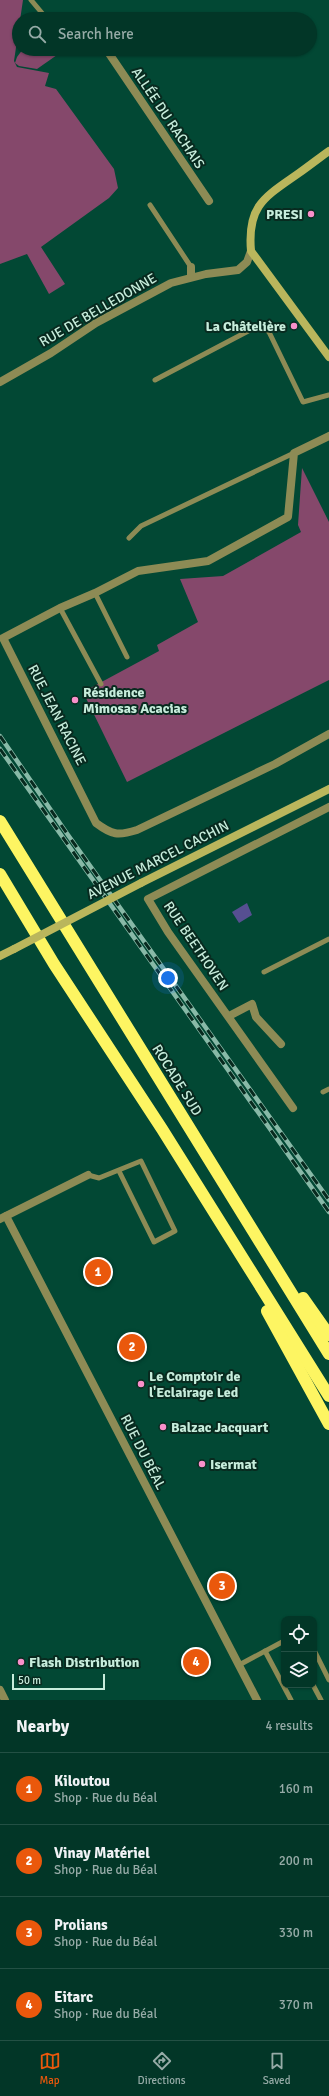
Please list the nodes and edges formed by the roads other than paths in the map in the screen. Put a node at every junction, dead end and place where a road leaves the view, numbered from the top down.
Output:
1 (31, 0) edge
2 (41, 12) edge
3 (111, 56) edge
4 (329, 151) edge
5 (209, 201) dead end
6 (150, 205) dead end
7 (251, 251) junction
8 (191, 266) joint
9 (191, 277) junction
10 (329, 357) edge
11 (155, 380) dead end
12 (0, 382) edge
13 (329, 395) edge
14 (329, 436) edge
15 (294, 453) junction
16 (130, 538) dead end
17 (95, 593) junction
18 (60, 608) junction
19 (127, 657) dead end
20 (101, 684) dead end
21 (329, 734) edge
22 (329, 789) edge
23 (329, 807) edge
24 (0, 821) edge
25 (0, 874) edge
26 (329, 939) edge
27 (0, 956) edge
28 (264, 972) dead end
29 (229, 1016) junction
30 (281, 1044) dead end
31 (329, 1089) edge
32 (322, 1092) dead end
33 (293, 1108) dead end
34 (119, 1171) junction
35 (88, 1175) joint
36 (212, 1207) junction
37 (243, 1216) junction
38 (3, 1218) edge
39 (329, 1335) edge
40 (329, 1354) edge
41 (329, 1396) edge
42 (329, 1424) edge
43 (281, 1643) edge
44 (265, 1651) junction
45 (315, 1652) edge
46 (239, 1665) junction
47 (329, 1680) edge
48 (315, 1688) edge
49 (0, 1690) edge
50 (5, 1700) edge
51 (257, 1700) edge
52 (291, 1700) edge
53 (321, 1700) edge

1 - 2 lane
3 - 5 street, ALLÉE DU RACHAIS
4 - 7 street
6 - 8 lane
7 - 9 street, RUE DE BELLEDONNE
7 - 10 street
8 - 9 street
9 - 12 street, RUE DE BELLEDONNE
11 - 13 lane
14 - 15 street
15 - 16 lane
15 - 17 street
17 - 18 street
17 - 19 lane
18 - 20 lane
18 - 21 street, RUE JEAN RACINE
22 - 27 street, AVENUE MARCEL CACHIN, bridge
23 - 29 street, RUE BEETHOVEN
24 - 37 highway, ROCADE SUD
25 - 36 highway
26 - 28 lane
29 - 30 street
29 - 33 street, RUE BEETHOVEN
31 - 32 lane
34 - 34 lane
34 - 35 lane
35 - 38 street
36 - 41 highway
36 - 42 highway
37 - 39 highway
37 - 40 highway, ROCADE SUD
38 - 46 street, RUE DU BÉAL
43 - 44 lane
44 - 46 lane
44 - 52 lane
45 - 47 lane
46 - 51 street, RUE DU BÉAL
48 - 53 lane
49 - 50 street

